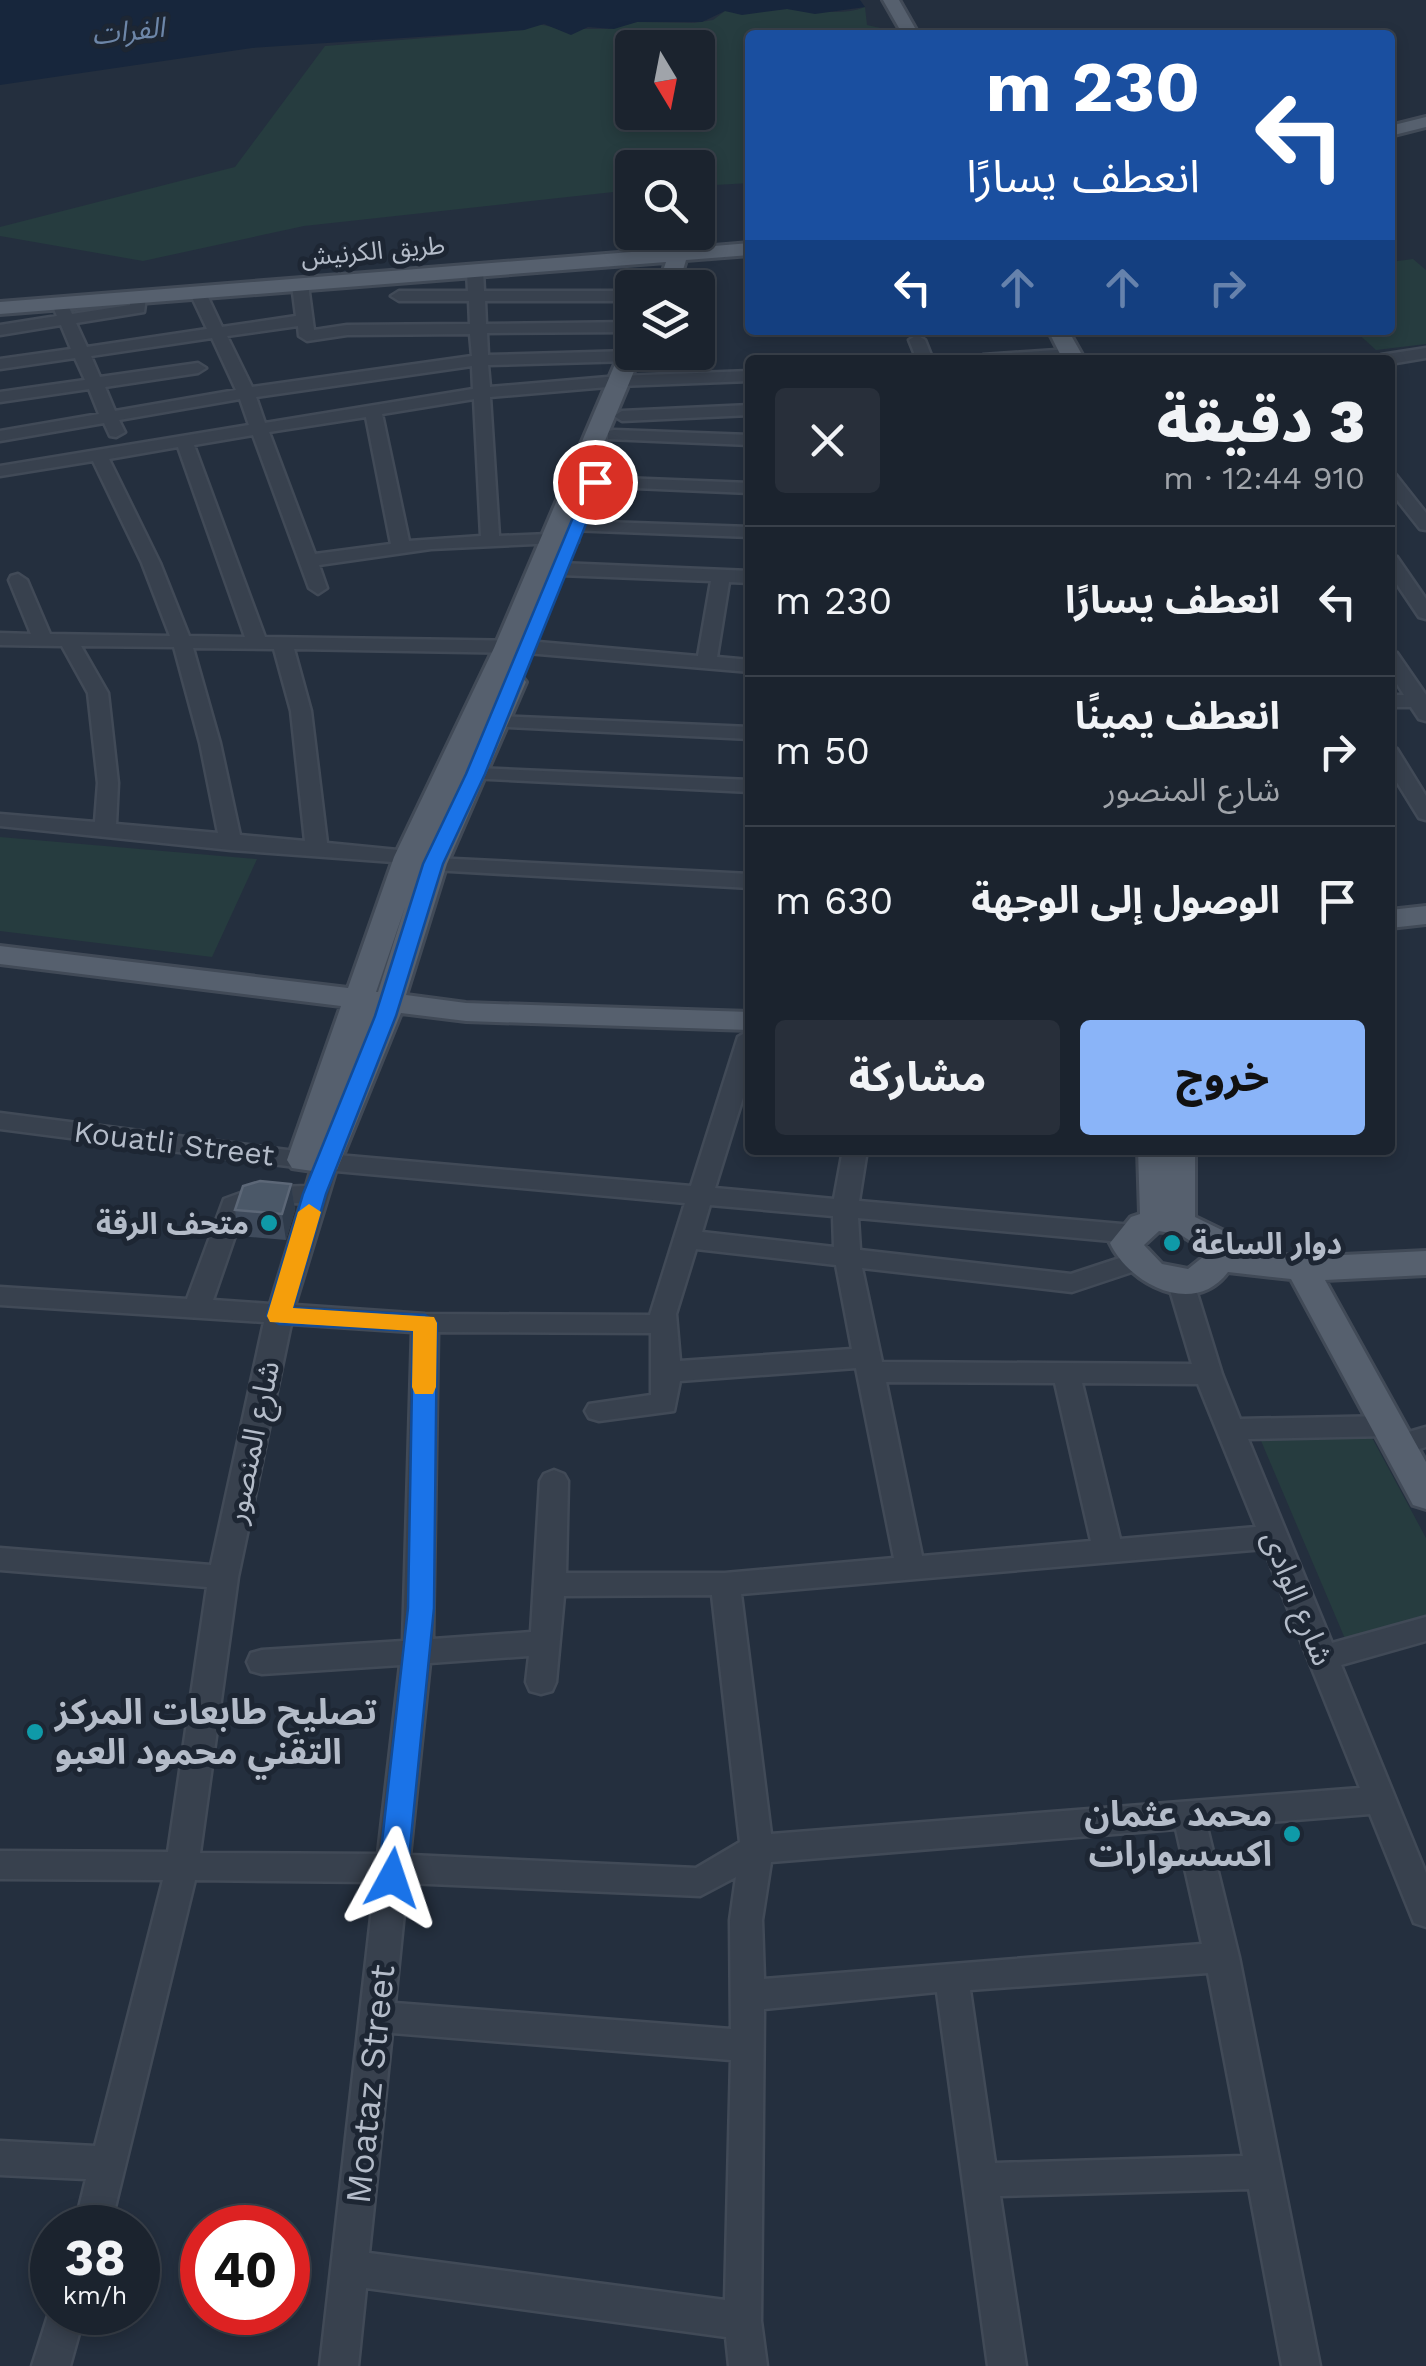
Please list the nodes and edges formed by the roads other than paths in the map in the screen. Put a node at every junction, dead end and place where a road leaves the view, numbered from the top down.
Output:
1 (891, 0) edge
2 (908, 30) edge
3 (1426, 122) edge
4 (1395, 130) edge
5 (1426, 131) edge
6 (1395, 138) edge
7 (745, 243) edge
8 (745, 249) edge
9 (680, 251) junction
10 (673, 270) edge
11 (476, 271) junction
12 (300, 285) junction
13 (198, 293) junction
14 (400, 296) dead end
15 (477, 296) junction
16 (615, 296) edge
17 (0, 300) edge
18 (0, 308) edge
19 (64, 312) junction
20 (305, 320) junction
21 (478, 326) junction
22 (615, 326) edge
23 (0, 330) edge
24 (216, 331) junction
25 (917, 340) dead end
26 (81, 351) junction
27 (1426, 353) edge
28 (924, 355) edge
29 (1395, 358) edge
30 (479, 360) junction
31 (0, 364) edge
32 (615, 364) edge
33 (615, 367) edge
34 (198, 368) dead end
35 (631, 370) edge
36 (632, 370) edge
37 (691, 370) edge
38 (745, 375) edge
39 (95, 382) junction
40 (480, 392) junction
41 (246, 393) junction
42 (0, 397) edge
43 (373, 409) junction
44 (745, 411) edge
45 (110, 417) junction
46 (618, 426) junction
47 (259, 428) junction
48 (0, 436) edge
49 (745, 439) edge
50 (184, 440) junction
51 (122, 450) junction
52 (98, 454) junction
53 (0, 471) edge
54 (595, 482) junction
55 (1395, 484) edge
56 (745, 488) edge
57 (1395, 513) edge
58 (1422, 514) edge
59 (745, 532) edge
60 (566, 534) junction
61 (490, 540) junction
62 (401, 548) junction
63 (310, 560) junction
64 (560, 568) junction
65 (1395, 569) edge
66 (721, 576) junction
67 (745, 576) edge
68 (18, 580) dead end
69 (318, 588) dead end
70 (1426, 613) edge
71 (0, 639) edge
72 (43, 640) junction
73 (68, 640) junction
74 (181, 643) junction
75 (258, 645) junction
76 (283, 646) junction
77 (517, 648) junction
78 (706, 663) junction
79 (1395, 664) edge
80 (745, 666) edge
81 (1395, 703) edge
82 (1423, 706) edge
83 (497, 722) junction
84 (745, 733) edge
85 (1395, 761) edge
86 (476, 774) junction
87 (745, 786) edge
88 (1426, 814) edge
89 (0, 820) edge
90 (105, 830) junction
91 (231, 844) junction
92 (317, 848) junction
93 (420, 861) junction
94 (745, 881) edge
95 (1426, 915) edge
96 (1395, 918) edge
97 (1426, 935) edge
98 (1395, 938) edge
99 (0, 955) edge
100 (0, 972) edge
101 (373, 1008) junction
102 (745, 1021) edge
103 (745, 1036) edge
104 (745, 1052) edge
105 (0, 1121) edge
106 (854, 1155) edge
107 (1154, 1155) edge
108 (1177, 1155) edge
109 (315, 1161) junction
110 (303, 1193) junction
111 (700, 1193) junction
112 (844, 1207) junction
113 (1151, 1234) junction
114 (686, 1239) junction
115 (848, 1258) junction
116 (1218, 1259) junction
117 (1426, 1262) edge
118 (1302, 1269) junction
119 (1180, 1280) junction
120 (0, 1296) edge
121 (196, 1310) junction
122 (279, 1316) junction
123 (425, 1323) junction
124 (664, 1324) junction
125 (868, 1365) junction
126 (667, 1372) junction
127 (1066, 1373) junction
128 (1208, 1374) junction
129 (599, 1411) dead end
130 (1230, 1429) junction
131 (1404, 1436) edge
132 (554, 1481) dead end
133 (1426, 1495) edge
134 (1273, 1537) junction
135 (1108, 1551) junction
136 (0, 1560) edge
137 (910, 1568) junction
138 (223, 1577) junction
139 (551, 1584) junction
140 (725, 1584) junction
141 (1426, 1628) edge
142 (545, 1643) junction
143 (416, 1651) junction
144 (1323, 1658) junction
145 (262, 1662) dead end
146 (541, 1682) dead end
147 (1380, 1800) junction
148 (1188, 1815) junction
149 (757, 1849) junction
150 (0, 1866) edge
151 (182, 1867) junction
152 (392, 1868) junction
153 (1426, 1913) edge
154 (1222, 1957) junction
155 (951, 1976) junction
156 (746, 1996) junction
157 (377, 2016) junction
158 (748, 2046) junction
159 (0, 2158) edge
160 (111, 2164) junction
161 (1264, 2172) junction
162 (980, 2180) junction
163 (99, 2205) edge
164 (350, 2268) junction
165 (742, 2321) junction
166 (60, 2335) edge
167 (51, 2366) edge
168 (339, 2366) edge
169 (748, 2366) edge
170 (1007, 2366) edge
171 (1302, 2366) edge

1 - 2 main road
3 - 4 main road
5 - 6 main road
7 - 9 main road, طريق الكرنيش
8 - 9 main road, طريق الكرنيش
9 - 10 main road
9 - 11 main road, طريق الكرنيش
9 - 17 main road, طريق الكرنيش
11 - 12 main road, طريق الكرنيش
11 - 15 street
12 - 13 main road, طريق الكرنيش
12 - 20 street
13 - 19 main road, طريق الكرنيش
13 - 24 street
14 - 15 street
15 - 16 street
15 - 21 street
18 - 19 main road, طريق الكرنيش
19 - 23 street
19 - 26 street
20 - 21 street
20 - 24 street
21 - 22 street
21 - 30 street
24 - 26 street
24 - 41 street
25 - 28 street
26 - 31 street
26 - 39 street
27 - 29 street
30 - 32 street
30 - 40 street
30 - 41 street
33 - 40 street
34 - 39 street
35 - 60 main road, شارع المنصور
36 - 46 main road, شارع المنصور
37 - 38 street
39 - 42 street
39 - 45 street
40 - 43 street
40 - 61 street
41 - 45 street
41 - 47 street
43 - 47 street
43 - 62 street
44 - 46 street
45 - 48 street
45 - 51 street
46 - 49 street
46 - 54 main road, شارع المنصور
47 - 50 street
47 - 63 street
50 - 51 street
50 - 75 street
51 - 52 street
52 - 53 street
52 - 74 street
54 - 56 street
54 - 60 main road, شارع المنصور
55 - 58 street
57 - 58 street
59 - 60 street
60 - 61 street
60 - 64 main road, شارع المنصور
60 - 77 main road, شارع المنصور
61 - 62 street
62 - 63 street
63 - 69 street
64 - 66 street
64 - 77 main road, شارع المنصور
65 - 70 street
66 - 67 street
66 - 78 street
68 - 72 street
71 - 72 street
72 - 73 street
73 - 74 street
73 - 90 street
74 - 75 street
74 - 91 street
75 - 76 street
76 - 77 street
76 - 92 street
77 - 78 street
77 - 83 main road, شارع المنصور
77 - 93 main road, شارع المنصور
78 - 80 street
79 - 82 street
81 - 82 street
83 - 84 street
83 - 86 main road, شارع المنصور
85 - 88 street
86 - 87 street
86 - 93 main road, شارع المنصور
89 - 90 street
90 - 91 street
91 - 92 street
92 - 93 street
93 - 94 street
93 - 101 main road, شارع المنصور
95 - 96 main road
97 - 98 main road
99 - 101 main road
100 - 101 main road
101 - 102 main road
101 - 103 main road
101 - 109 main road, شارع المنصور
104 - 111 street
105 - 109 street, Kouatli Street
106 - 112 street
107 - 113 main road
108 - 113 main road
109 - 110 street, شارع المنصور
109 - 111 street, Kouatli Street
110 - 121 street
110 - 122 street, شارع المنصور
111 - 112 street, Kouatli Street
111 - 114 street
112 - 113 street, Kouatli Street
112 - 115 street
113 - 115 street
113 - 116 main road
113 - 119 main road
114 - 115 street
114 - 124 street
115 - 125 street
116 - 118 main road
116 - 119 main road
117 - 118 main road
118 - 131 main road
119 - 128 street, شارع الوادى
120 - 121 street
121 - 122 street
122 - 123 street
122 - 138 street, شارع المنصور
123 - 124 street
123 - 143 street, Moataz Street
124 - 126 street
125 - 126 street
125 - 127 street
125 - 137 street
126 - 129 street
127 - 128 street
127 - 135 street
128 - 130 street, شارع الوادى
130 - 131 street
130 - 134 street, شارع الوادى
131 - 133 main road
132 - 139 street
134 - 135 street
134 - 144 street, شارع الوادى
135 - 137 street
136 - 138 street
137 - 140 street
138 - 151 street, شارع المنصور
139 - 140 street
139 - 142 street
140 - 149 street
141 - 144 street
142 - 143 street
142 - 146 street
143 - 145 street
143 - 152 street, Moataz Street
144 - 147 street, شارع الوادى
147 - 148 street
147 - 153 street, شارع الوادى
148 - 149 street
148 - 154 street
149 - 152 street
149 - 156 street
150 - 151 street
151 - 152 street
151 - 160 street, شارع المنصور
152 - 157 street, Moataz Street
154 - 155 street
154 - 161 street
155 - 156 street
155 - 162 street
156 - 158 street
157 - 158 street
157 - 164 street, Moataz Street
158 - 165 street
159 - 160 street
160 - 163 street, شارع المنصور
161 - 162 street
161 - 171 street
162 - 170 street
164 - 165 street
164 - 168 street, Moataz Street
165 - 169 street
166 - 167 street

